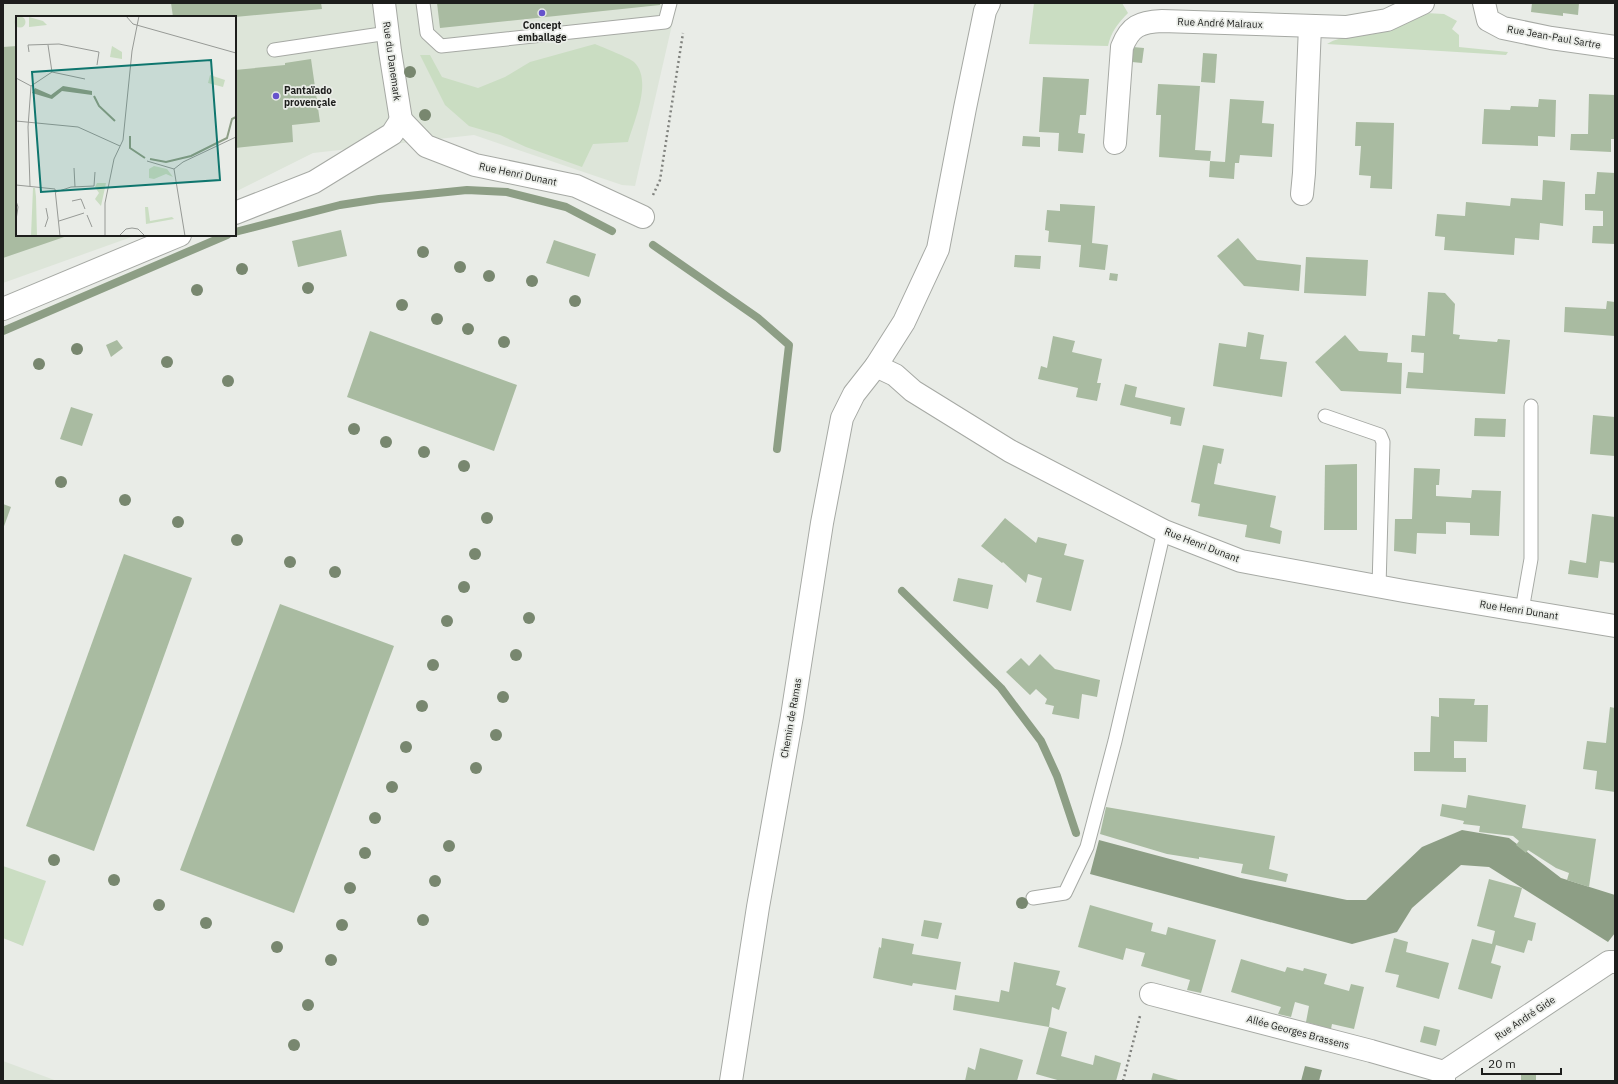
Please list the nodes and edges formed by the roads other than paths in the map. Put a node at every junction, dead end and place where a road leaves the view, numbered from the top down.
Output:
1 (384, 3) edge
2 (423, 3) edge
3 (670, 3) edge
4 (989, 3) edge
5 (1422, 3) edge
6 (1484, 3) edge
7 (1310, 26) junction
8 (388, 33) junction
9 (1615, 47) edge
10 (274, 50) dead end
11 (401, 120) junction
12 (1114, 143) dead end
13 (1302, 194) dead end
14 (236, 213) edge
15 (643, 217) road end
16 (178, 236) edge
17 (3, 309) edge
18 (876, 366) junction
19 (1531, 406) dead end
20 (1325, 416) dead end
21 (1164, 531) junction
22 (1379, 587) junction
23 (1522, 610) junction
24 (1615, 626) edge
25 (1033, 898) dead end
26 (1615, 962) edge
27 (1151, 994) road end
28 (1444, 1077) edge
29 (731, 1081) edge

1 - 8 street, Rue du Danemark
2 - 3 lane
4 - 18 street, Chemin de Ramas
5 - 7 street, Rue André Malraux
6 - 9 street, Rue Jean-Paul Sartre
7 - 12 street, Rue André Malraux
7 - 13 street
8 - 10 lane
8 - 11 street, Rue du Danemark
11 - 14 street
11 - 15 street, Rue Henri Dunant
16 - 17 street
18 - 21 street, Rue Henri Dunant
18 - 29 street, Chemin de Ramas
19 - 23 lane
20 - 22 lane
21 - 22 street, Rue Henri Dunant
21 - 25 lane
22 - 23 street, Rue Henri Dunant
23 - 24 street, Rue Henri Dunant
26 - 28 street, Rue André Gide
27 - 28 street, Allée Georges Brassens

